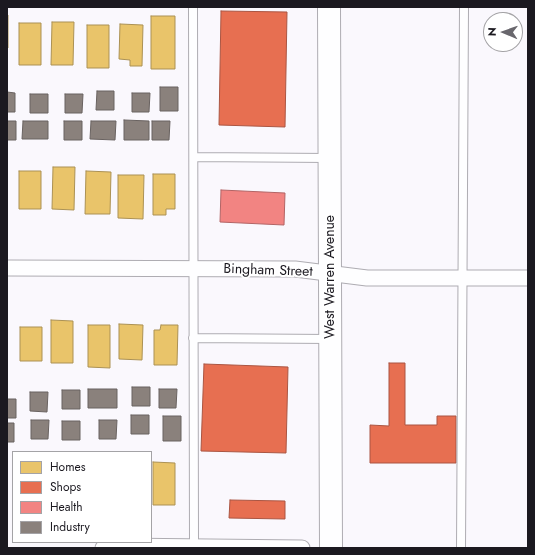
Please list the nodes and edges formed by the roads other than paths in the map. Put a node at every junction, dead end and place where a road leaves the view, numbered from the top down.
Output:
1 (193, 7) edge
2 (329, 7) edge
3 (464, 7) edge
4 (194, 158) junction
5 (330, 158) junction
6 (7, 268) edge
7 (194, 269) junction
8 (331, 274) junction
9 (463, 278) junction
10 (528, 278) edge
11 (193, 338) junction
12 (331, 339) junction
13 (194, 546) junction
14 (103, 548) edge
15 (302, 548) edge
16 (331, 548) edge
17 (461, 548) edge

1 - 4 lane
2 - 5 main road, West Warren Avenue
3 - 9 lane
4 - 5 lane
4 - 7 lane
5 - 8 main road, West Warren Avenue
6 - 7 street, Bingham Street
7 - 8 street, Bingham Street
7 - 11 lane
8 - 9 street, Bingham Street
8 - 12 main road, West Warren Avenue
9 - 10 street, Bingham Street
9 - 17 lane
11 - 12 lane
11 - 13 lane
12 - 16 main road, West Warren Avenue
13 - 14 street
13 - 15 street

